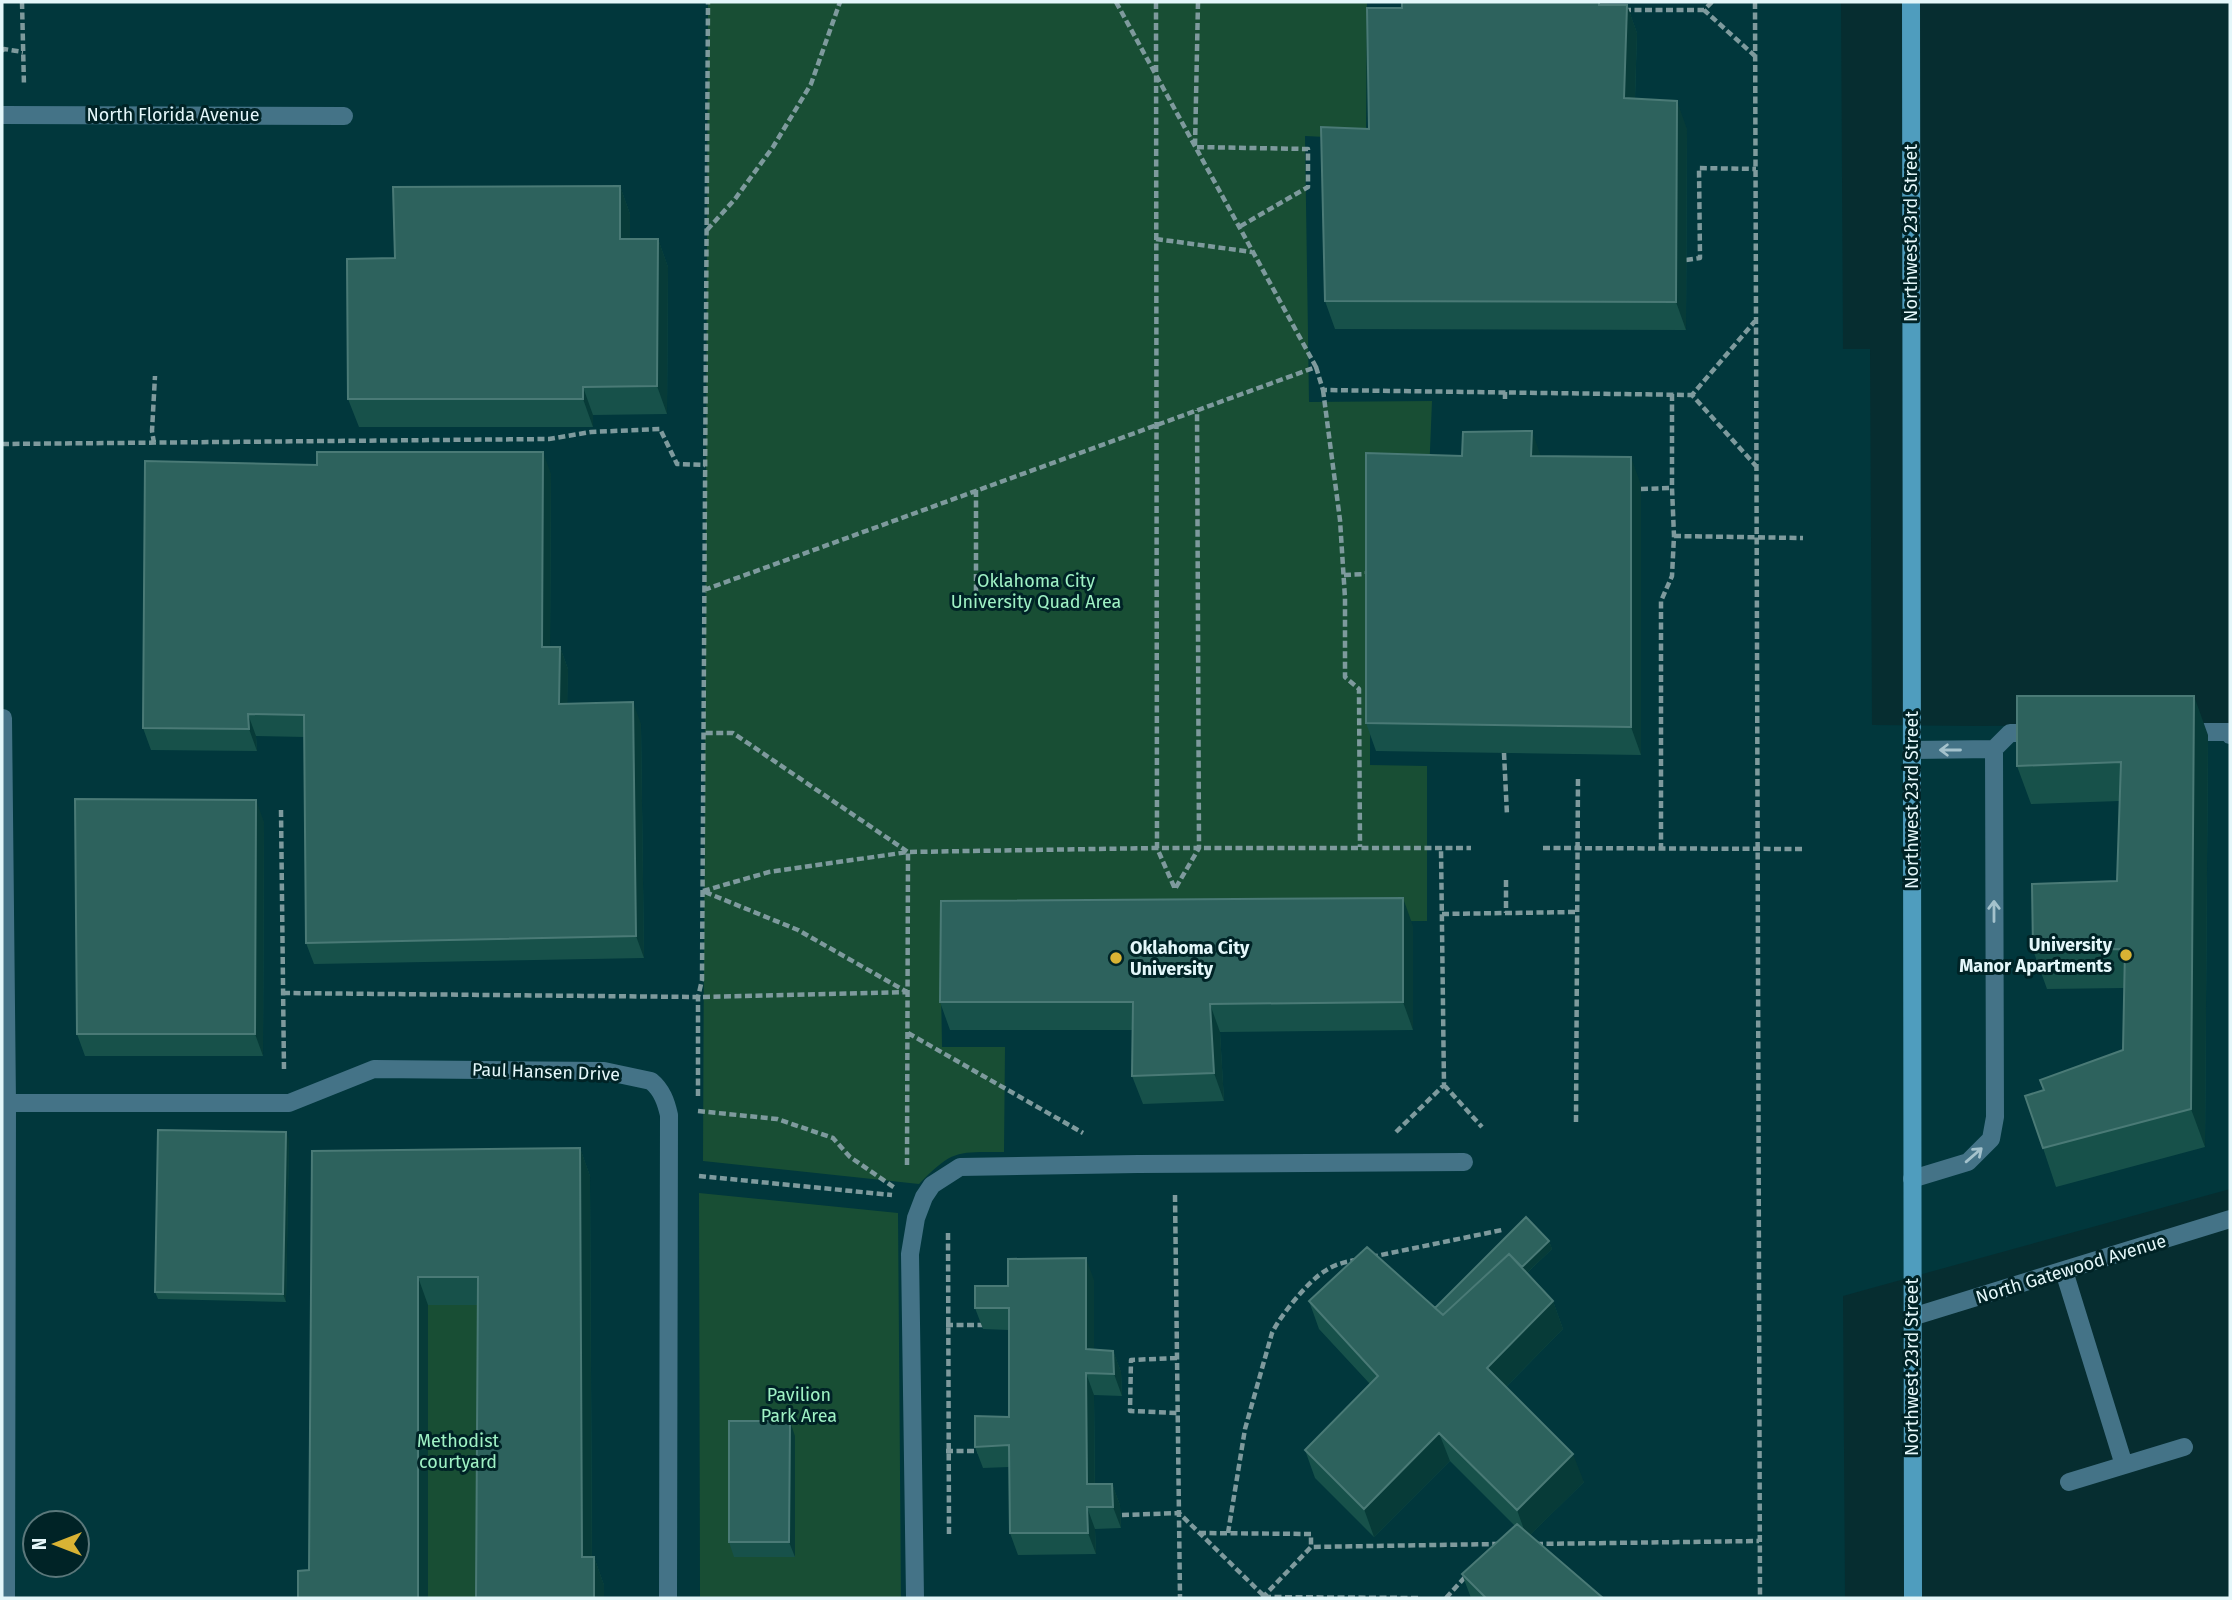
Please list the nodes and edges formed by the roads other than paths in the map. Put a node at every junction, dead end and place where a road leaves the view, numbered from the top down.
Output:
1 (1911, 2) edge
2 (2, 115) edge
3 (344, 116) dead end
4 (3, 718) edge
5 (2160, 732) edge
6 (2051, 733) edge
7 (2230, 735) edge
8 (1994, 749) junction
9 (1912, 750) junction
10 (7, 1103) junction
11 (1464, 1163) dead end
12 (1912, 1179) junction
13 (2230, 1219) edge
14 (2064, 1271) junction
15 (1912, 1317) junction
16 (2184, 1447) dead end
17 (2124, 1465) junction
18 (2069, 1482) dead end
19 (6, 1598) edge
20 (668, 1598) edge
21 (915, 1598) edge
22 (1913, 1598) edge

1 - 9 main road, Northwest 23rd Street
2 - 3 street, North Florida Avenue
4 - 10 street
5 - 7 street
6 - 8 street
8 -> 9 street
12 -> 8 street
9 - 12 main road, Northwest 23rd Street
10 - 19 street
10 - 20 street, Paul Hansen Drive
11 - 21 street
12 - 15 main road, Northwest 23rd Street
13 - 14 street, North Gatewood Avenue
14 - 15 street, North Gatewood Avenue
14 - 17 street
15 - 22 main road, Northwest 23rd Street
16 - 17 street
17 - 18 street

